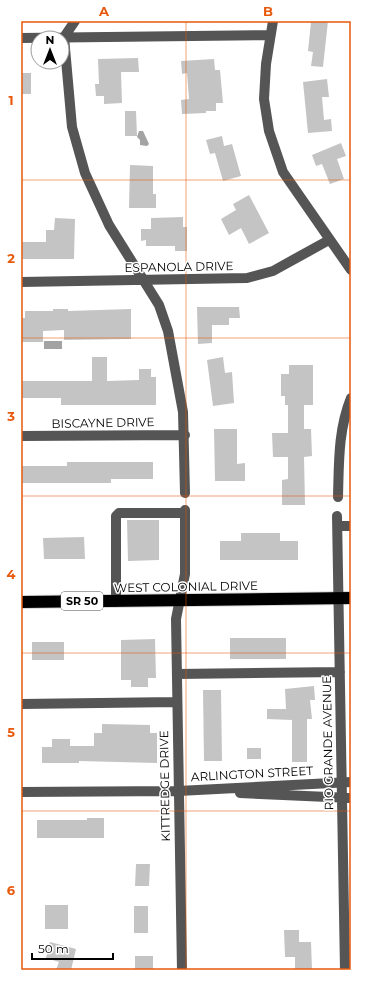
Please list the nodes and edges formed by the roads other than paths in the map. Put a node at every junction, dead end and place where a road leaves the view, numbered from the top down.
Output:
1 (75, 21) edge
2 (273, 21) edge
3 (69, 30) edge
4 (270, 35) junction
5 (70, 38) edge
6 (67, 70) edge
7 (328, 240) junction
8 (351, 270) edge
9 (146, 281) junction
10 (21, 282) edge
11 (351, 398) edge
12 (185, 435) junction
13 (21, 436) edge
14 (185, 493) dead end
15 (338, 497) dead end
16 (351, 526) edge
17 (345, 598) edge
18 (181, 601) junction
19 (21, 602) edge
20 (116, 602) junction
21 (340, 672) junction
22 (177, 674) junction
23 (177, 702) junction
24 (21, 704) edge
25 (346, 782) edge
26 (178, 791) junction
27 (21, 792) edge
28 (347, 798) edge
29 (182, 970) edge
30 (345, 970) edge

1 - 3 street
2 - 4 street
4 - 5 street
4 - 7 street
6 - 9 street
7 - 8 street
7 - 9 street, ESPANOLA DRIVE
9 - 10 street, ESPANOLA DRIVE
9 - 12 street
11 - 15 street
12 - 13 street, BISCAYNE DRIVE
12 - 14 street
16 - 17 street, RIO GRANDE AVENUE
17 - 18 highway, WEST COLONIAL DRIVE / SR 50
17 - 21 street, RIO GRANDE AVENUE
18 - 20 highway, WEST COLONIAL DRIVE / SR 50
18 - 20 street, KITTREDGE DRIVE
18 - 22 street, KITTREDGE DRIVE
19 - 20 highway, WEST COLONIAL DRIVE / SR 50
21 - 22 street
21 - 25 street, RIO GRANDE AVENUE
22 - 23 street, KITTREDGE DRIVE
23 - 24 street
23 - 26 street, KITTREDGE DRIVE
25 - 26 street, ARLINGTON STREET
25 - 28 street, RIO GRANDE AVENUE
26 - 27 street, ARLINGTON STREET
26 - 28 street, ARLINGTON STREET
26 - 29 street, KITTREDGE DRIVE
28 - 30 street, RIO GRANDE AVENUE

